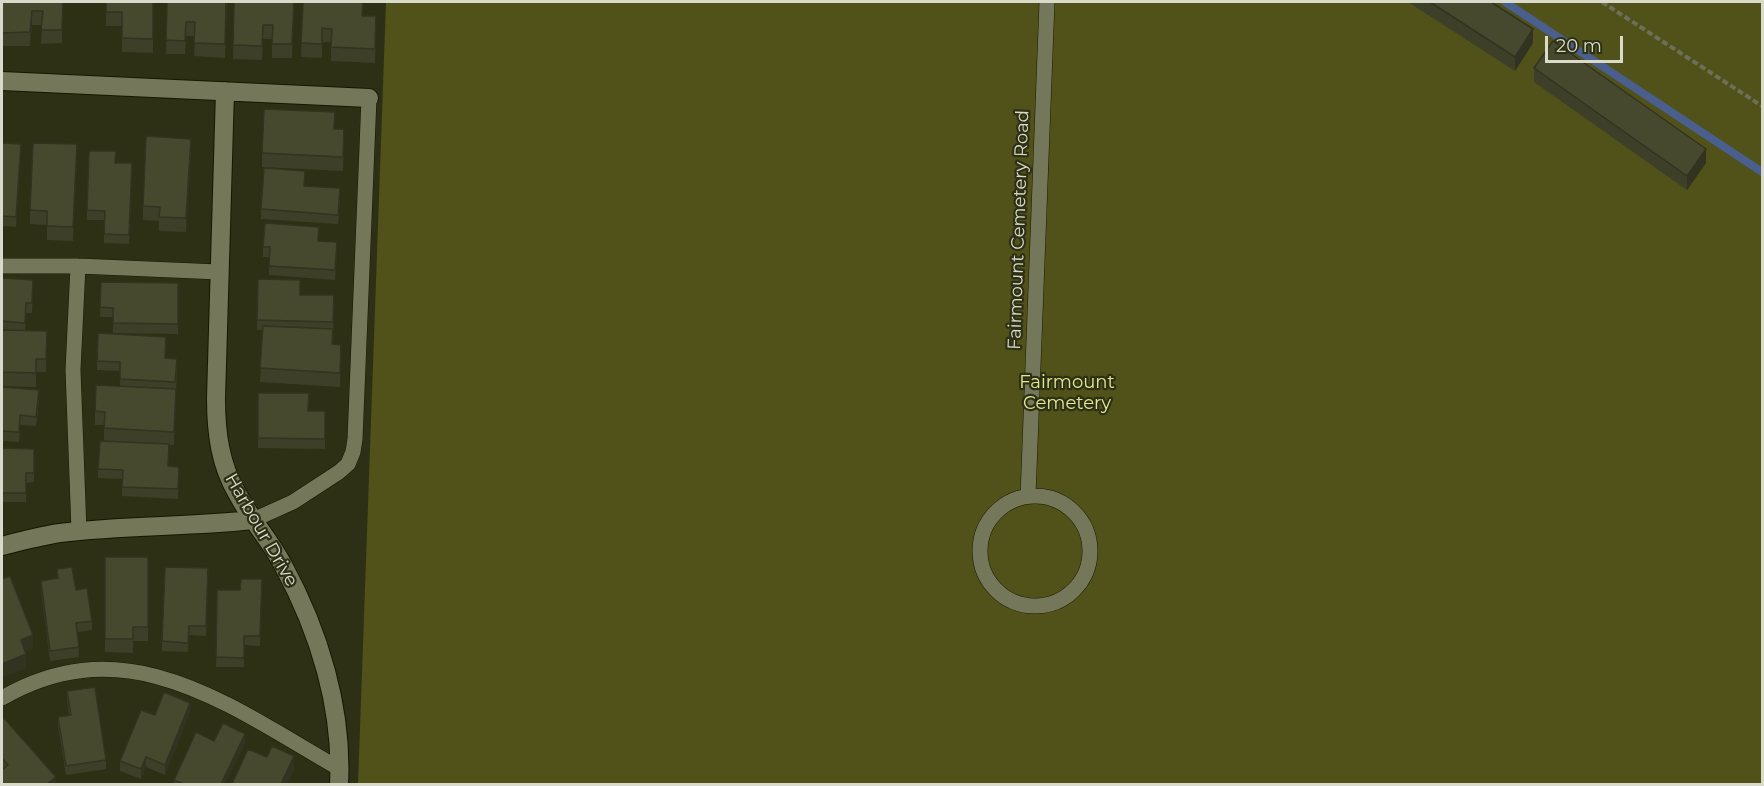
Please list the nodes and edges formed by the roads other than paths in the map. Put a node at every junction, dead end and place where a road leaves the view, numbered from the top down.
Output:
1 (1047, 2) edge
2 (2, 81) edge
3 (225, 91) junction
4 (369, 98) joint
5 (2, 266) edge
6 (78, 266) junction
7 (219, 272) junction
8 (1029, 496) junction
9 (253, 520) junction
10 (79, 531) junction
11 (2, 546) edge
12 (2, 698) edge
13 (340, 777) edge

1 - 8 lane, Fairmount Cemetery Road
2 - 3 street
3 - 4 street
3 - 7 street, Harbour Drive
4 - 9 lane
5 - 6 lane
6 - 7 lane
6 - 10 lane
7 - 9 street, Harbour Drive
8 - 8 lane
9 - 10 street
9 - 13 street, Harbour Drive
10 - 11 street
12 - 13 lane

